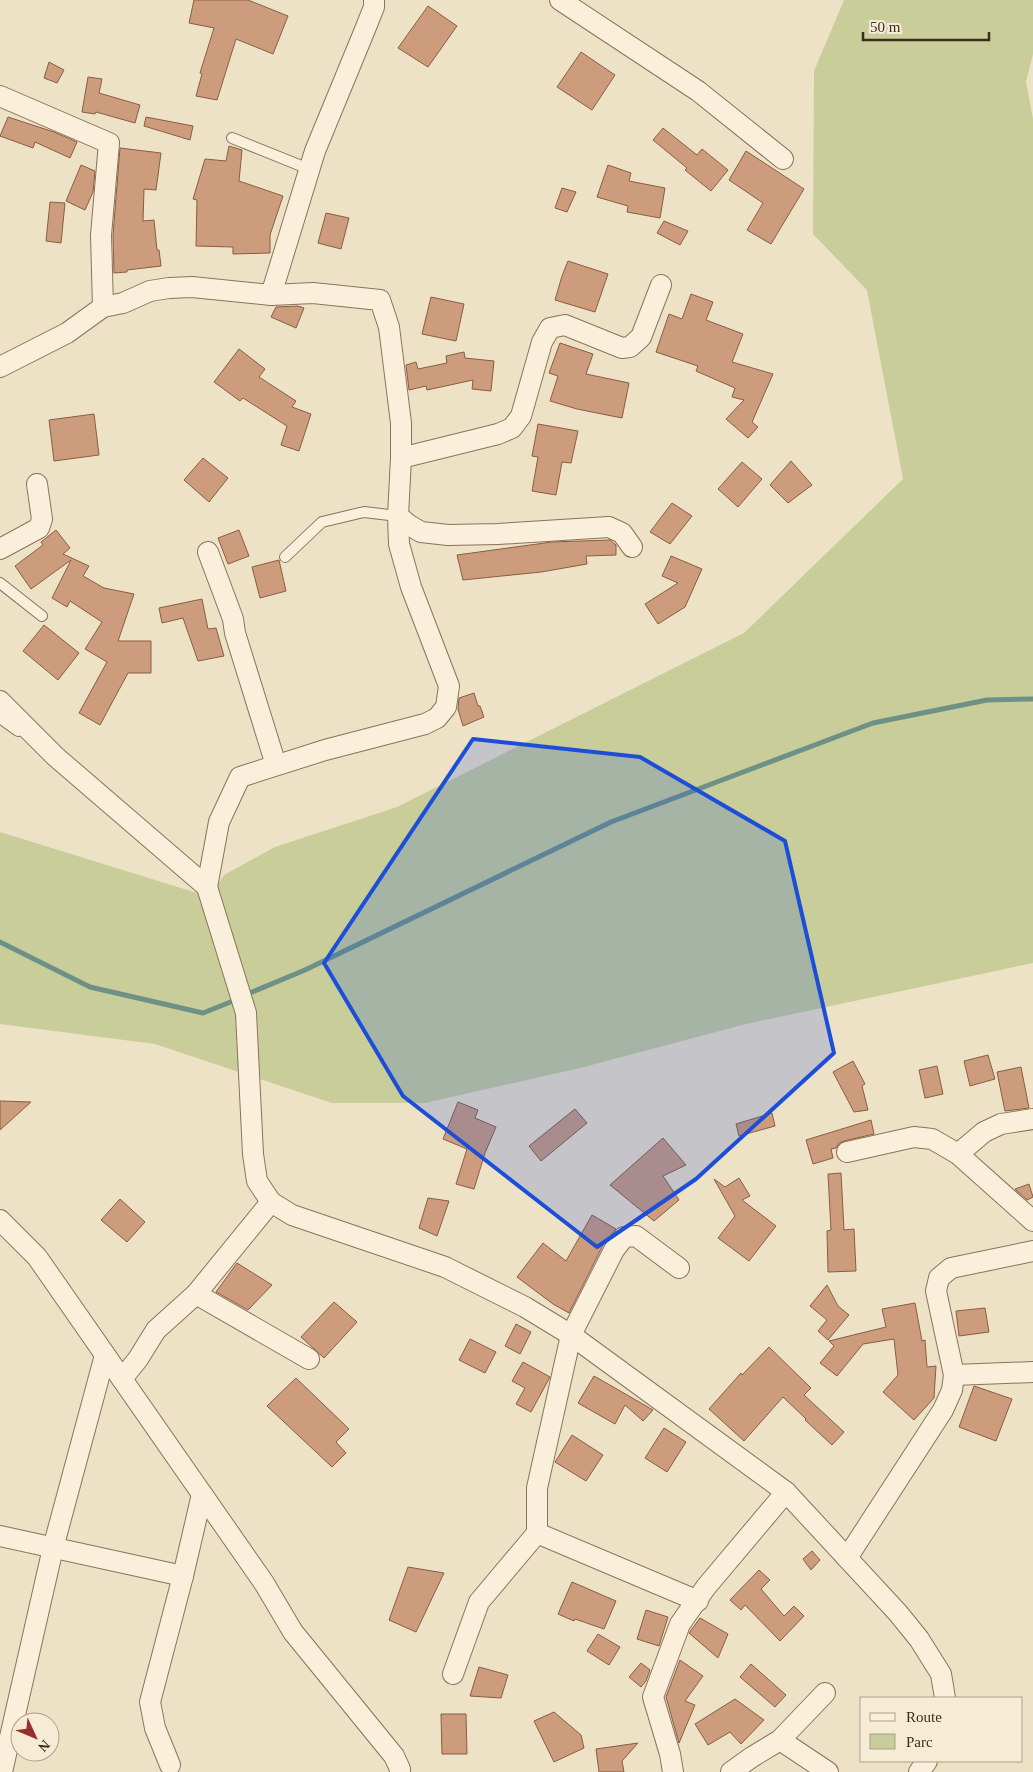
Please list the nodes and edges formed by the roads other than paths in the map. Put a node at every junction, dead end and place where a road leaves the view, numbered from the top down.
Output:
1 (560, 0) edge
2 (375, 2) edge
3 (0, 96) edge
4 (232, 138) dead end
5 (783, 159) dead end
6 (310, 169) junction
7 (661, 285) dead end
8 (271, 295) junction
9 (103, 306) junction
10 (0, 367) edge
11 (401, 458) junction
12 (37, 484) dead end
13 (398, 516) junction
14 (632, 547) dead end
15 (0, 549) edge
16 (208, 552) dead end
17 (285, 558) dead end
18 (0, 582) edge
19 (42, 616) dead end
20 (0, 701) edge
21 (0, 718) edge
22 (56, 757) junction
23 (276, 765) junction
24 (207, 887) junction
25 (1033, 1119) edge
26 (847, 1152) dead end
27 (958, 1154) junction
28 (271, 1202) junction
29 (1033, 1221) edge
30 (0, 1223) edge
31 (1033, 1251) edge
32 (679, 1268) dead end
33 (196, 1294) junction
34 (571, 1335) junction
35 (105, 1355) junction
36 (309, 1359) dead end
37 (1033, 1372) edge
38 (954, 1375) junction
39 (122, 1379) junction
40 (786, 1492) junction
41 (202, 1494) junction
42 (537, 1533) junction
43 (0, 1536) edge
44 (53, 1548) junction
45 (847, 1558) junction
46 (183, 1576) junction
47 (698, 1601) junction
48 (453, 1674) dead end
49 (825, 1693) dead end
50 (945, 1697) edge
51 (780, 1740) junction
52 (170, 1766) dead end
53 (2, 1772) edge
54 (400, 1772) edge
55 (673, 1772) edge
56 (731, 1772) edge
57 (828, 1772) edge

1 - 5 street
2 - 6 street
3 - 9 street
4 - 6 lane
6 - 8 street
7 - 11 street
8 - 9 street
8 - 11 street
9 - 10 street
11 - 13 street
12 - 15 street
13 - 14 street
13 - 17 lane
13 - 23 street
16 - 23 street
18 - 19 lane
20 - 22 street
21 - 22 lane
22 - 24 street
23 - 24 street
24 - 28 street
25 - 27 street
26 - 27 street
27 - 29 street
28 - 33 street
28 - 34 street
30 - 35 street
31 - 38 street
32 - 34 street
33 - 36 street
33 - 39 street
34 - 40 street
34 - 42 street
35 - 39 street
35 - 44 street
37 - 38 street
38 - 45 street
39 - 41 street
40 - 45 street
40 - 47 street
41 - 46 street
41 - 54 street
42 - 47 street
42 - 48 street
43 - 44 street
44 - 46 street
44 - 53 street
45 - 50 street
46 - 52 street
47 - 55 street
49 - 51 street
51 - 56 street
51 - 57 street

